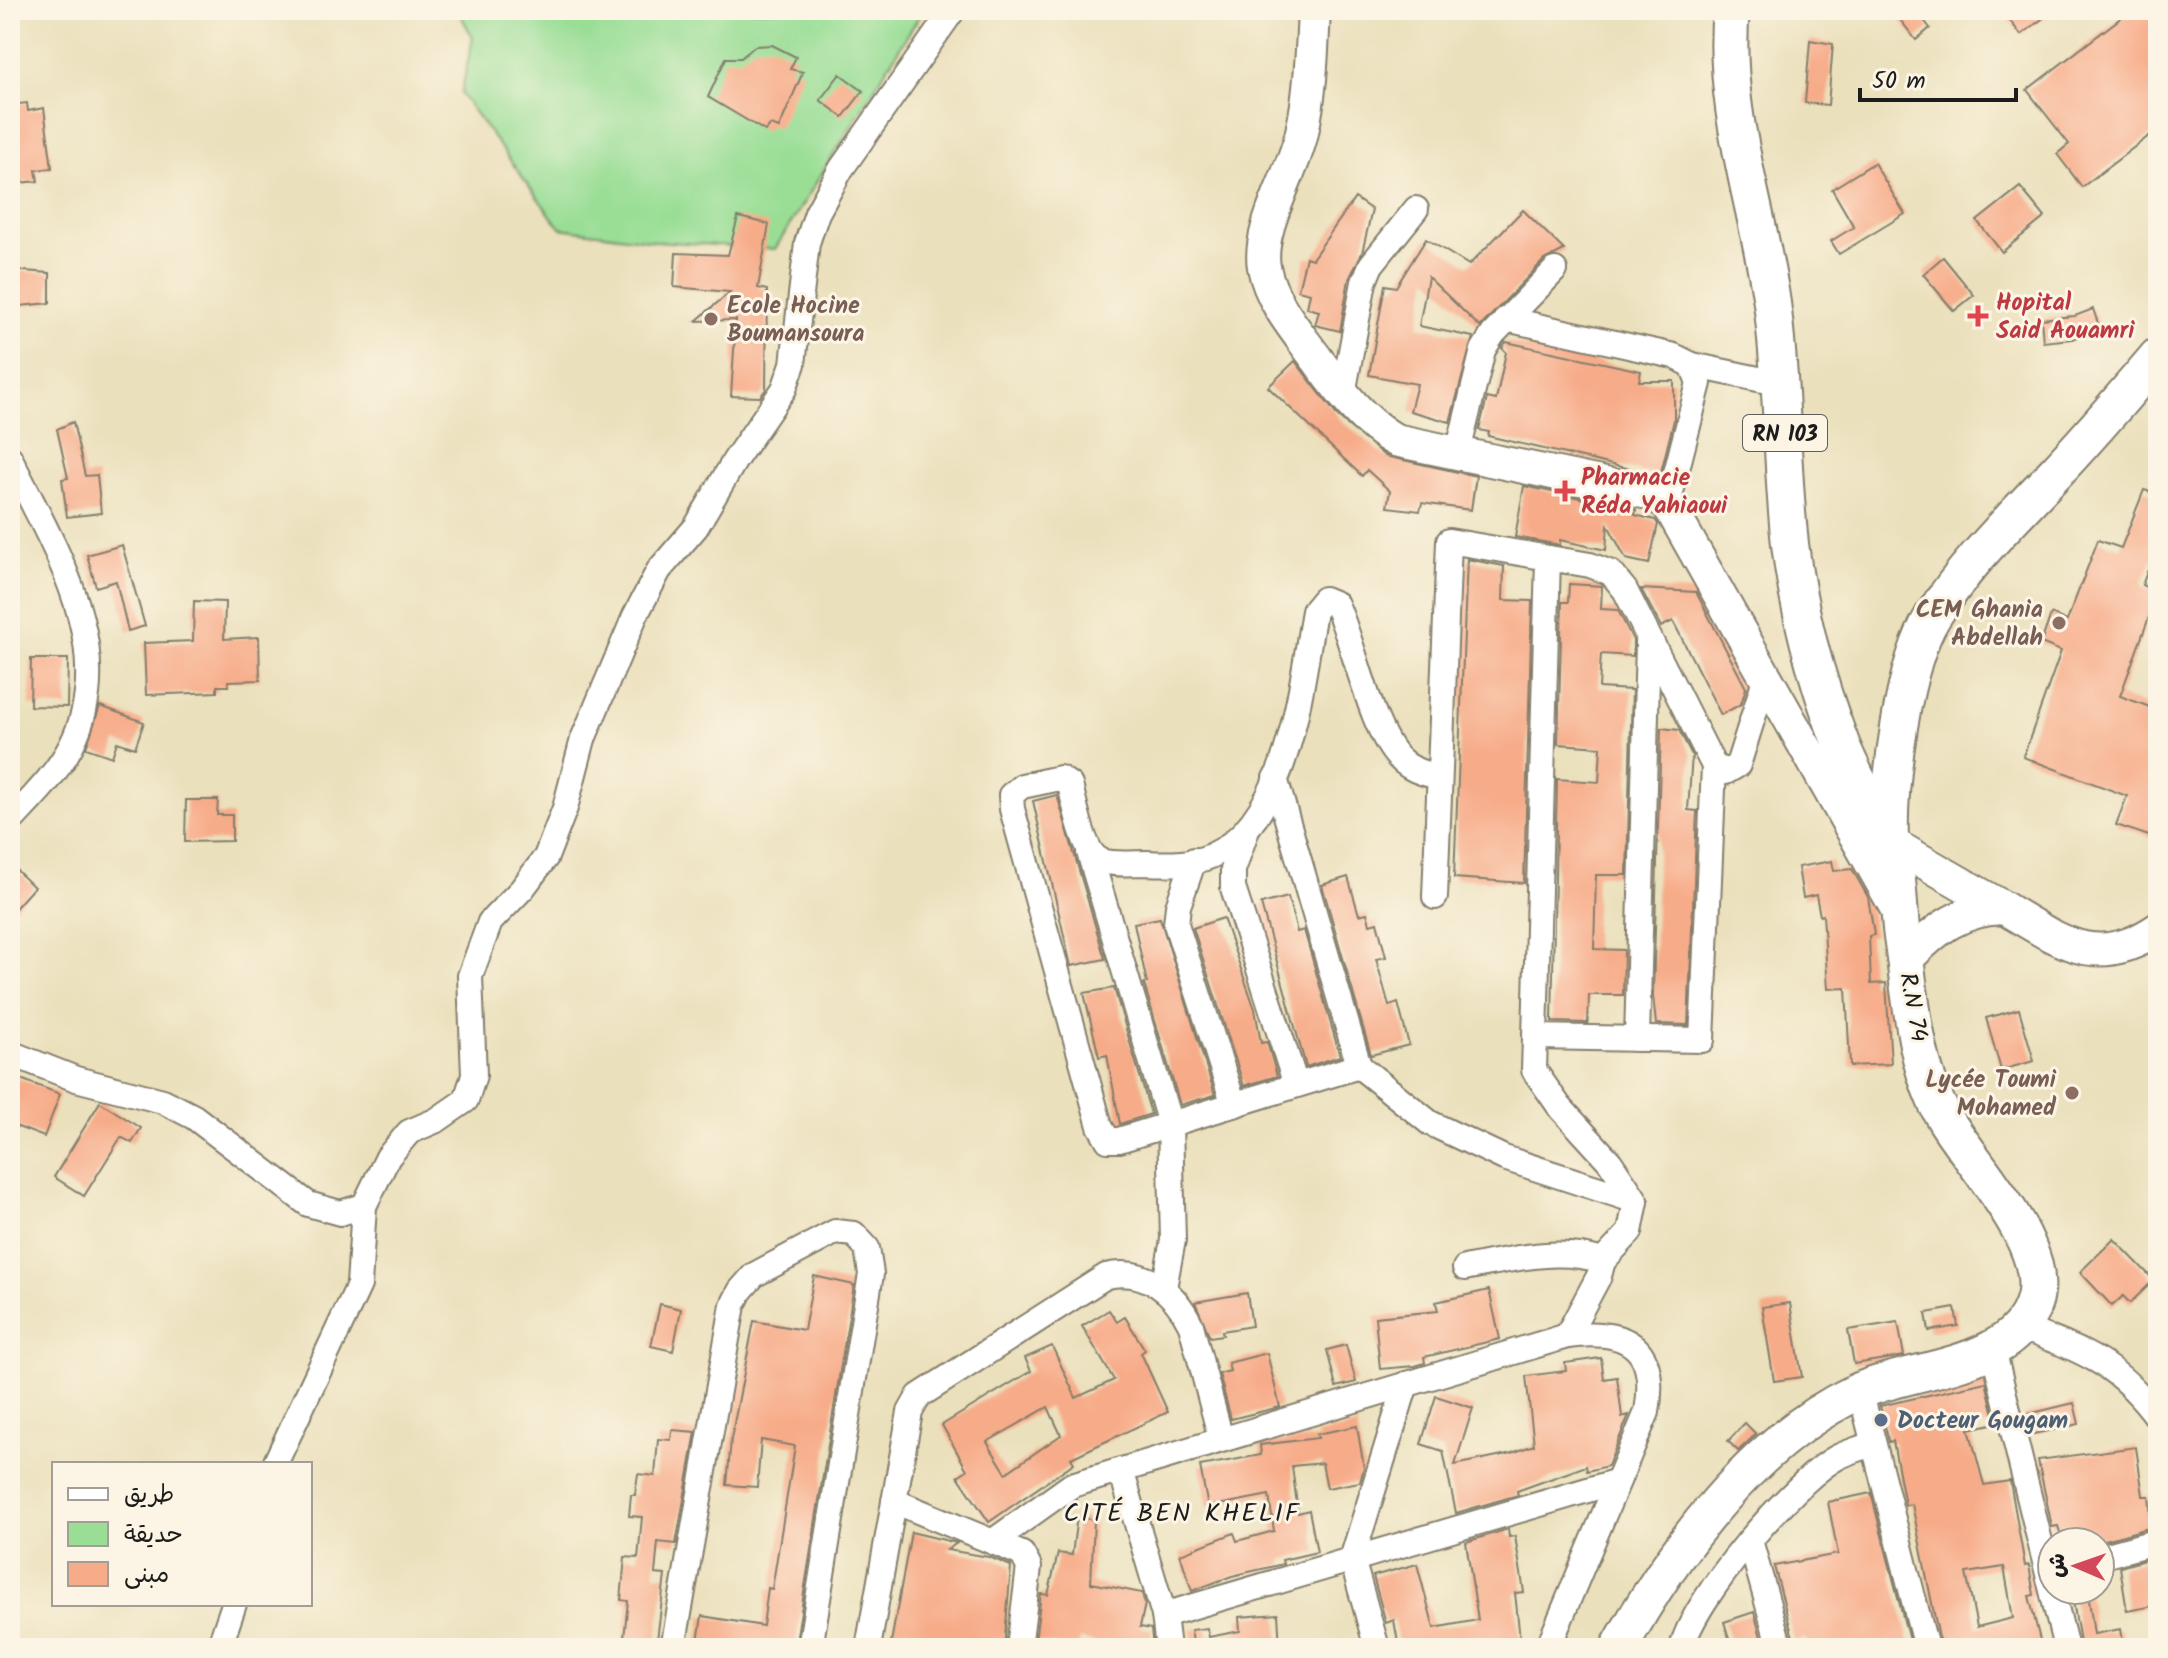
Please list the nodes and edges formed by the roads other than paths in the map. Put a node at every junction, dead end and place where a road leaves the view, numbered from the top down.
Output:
1 (953, 10) edge
2 (1314, 10) edge
3 (1731, 10) edge
4 (1416, 209) dead end
5 (1555, 270) dead end
6 (1506, 319) junction
7 (2158, 356) edge
8 (1692, 365) junction
9 (1782, 384) junction
10 (1343, 394) junction
11 (1458, 452) junction
12 (10, 458) edge
13 (1668, 504) junction
14 (1548, 558) junction
15 (1648, 636) junction
16 (1766, 676) junction
17 (1714, 766) junction
18 (1438, 777) junction
19 (1275, 778) junction
20 (10, 822) edge
21 (1248, 824) junction
22 (1889, 842) junction
23 (1089, 852) junction
24 (1194, 860) junction
25 (1435, 897) dead end
26 (2004, 908) junction
27 (1899, 913) junction
28 (2158, 929) edge
29 (1906, 960) junction
30 (1535, 1037) junction
31 (1637, 1039) junction
32 (10, 1053) edge
33 (1359, 1066) junction
34 (1296, 1085) junction
35 (1234, 1105) junction
36 (1170, 1124) junction
37 (1636, 1201) junction
38 (364, 1206) junction
39 (1603, 1261) junction
40 (1465, 1268) dead end
41 (1164, 1288) junction
42 (2022, 1328) junction
43 (1567, 1336) junction
44 (1993, 1349) junction
45 (1406, 1384) junction
46 (1860, 1390) junction
47 (2158, 1418) edge
48 (1221, 1439) junction
49 (1871, 1444) junction
50 (276, 1462) edge
51 (1121, 1470) junction
52 (1618, 1481) junction
53 (894, 1501) junction
54 (2038, 1526) edge
55 (995, 1540) junction
56 (1750, 1540) junction
57 (2158, 1541) edge
58 (2116, 1553) edge
59 (1352, 1559) junction
60 (233, 1606) edge
61 (2057, 1606) edge
62 (1164, 1615) junction
63 (219, 1648) edge
64 (673, 1648) edge
65 (810, 1648) edge
66 (868, 1648) edge
67 (1019, 1648) edge
68 (1168, 1648) edge
69 (1377, 1648) edge
70 (1548, 1648) edge
71 (1619, 1648) edge
72 (1682, 1648) edge
73 (1780, 1648) edge
74 (1926, 1648) edge
75 (2066, 1648) edge

1 - 38 street
2 - 10 street
3 - 9 main road, RN 103
4 - 10 street
5 - 6 street
6 - 8 street
6 - 11 street
7 - 22 main road, R.N 74
8 - 9 street
8 - 13 street
9 - 22 main road, RN 103
10 - 11 street
11 - 13 street
12 - 20 street
13 - 16 street
14 - 15 street
14 - 18 street
14 - 30 street
15 - 17 street
15 - 31 street
16 - 17 street
16 - 27 street
17 - 31 street
18 - 19 street
18 - 25 street
19 - 21 street
19 - 33 street
21 - 24 street
21 - 34 street
22 - 26 street
22 - 27 main road, R.N 74
23 - 24 street
23 - 36 street
23 - 36 street
24 - 35 street
26 - 28 street
26 - 29 street
27 - 29 main road, R.N 74
29 - 42 main road, R.N 74
30 - 31 street
30 - 37 street
32 - 38 street
33 - 34 street
33 - 37 street
34 - 35 street
35 - 36 street
36 - 41 street
37 - 39 street
38 - 50 street
39 - 40 street
39 - 43 street
41 - 48 street
41 - 53 street
42 - 44 main road
42 - 47 street
43 - 45 street
43 - 52 street
44 - 46 main road
44 - 54 street
45 - 48 street
45 - 59 street
46 - 49 street
46 - 71 main road
48 - 51 street
49 - 56 street
49 - 74 street
51 - 55 street
51 - 62 street
52 - 59 street
52 - 70 street
53 - 55 street
53 - 66 street
55 - 67 street
56 - 72 street
56 - 73 street
57 - 58 street
59 - 62 street
59 - 69 street
60 - 63 street
61 - 75 street
62 - 68 street
64 - 65 street

